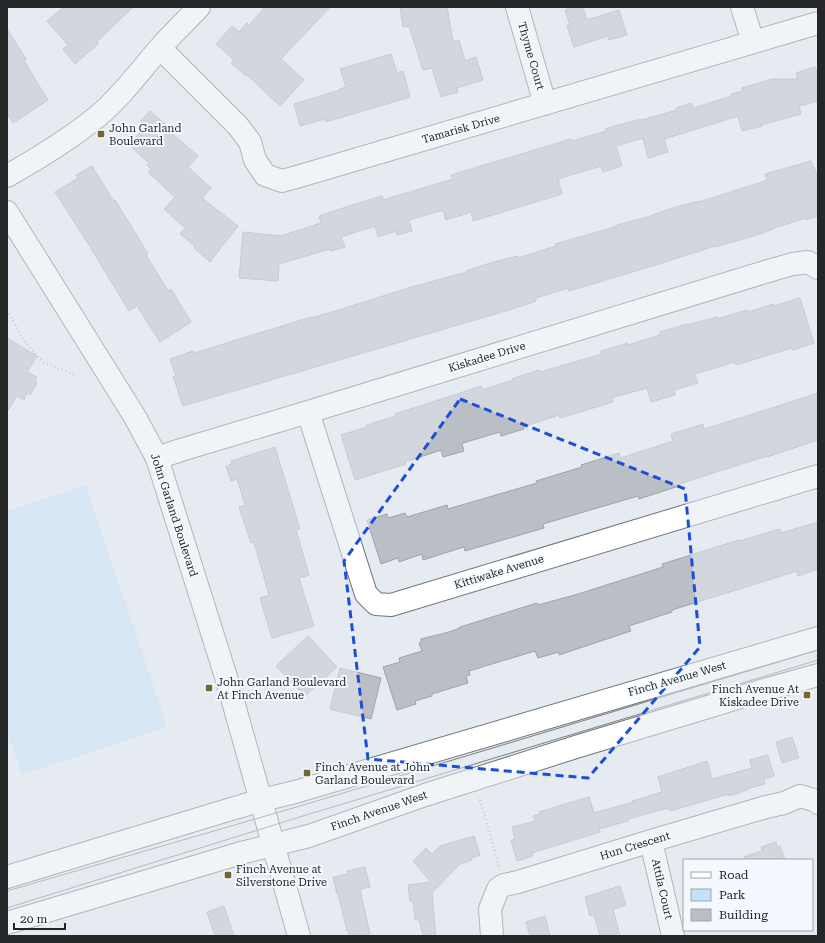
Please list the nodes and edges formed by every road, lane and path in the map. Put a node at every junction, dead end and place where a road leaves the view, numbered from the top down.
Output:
1 (199, 7) edge
2 (516, 7) edge
3 (742, 7) edge
4 (818, 23) edge
5 (753, 42) junction
6 (160, 48) junction
7 (545, 104) junction
8 (7, 176) edge
9 (7, 212) edge
10 (818, 268) edge
11 (7, 310) edge
12 (75, 375) dead end
13 (308, 412) junction
14 (157, 458) junction
15 (818, 476) edge
16 (818, 638) edge
17 (818, 675) edge
18 (262, 800) junction
19 (480, 800) dead end
20 (818, 803) edge
21 (652, 841) junction
22 (274, 845) junction
23 (7, 877) edge
24 (504, 885) junction
25 (7, 923) edge
26 (299, 936) edge
27 (492, 936) edge
28 (673, 936) edge

1 - 6 street
2 - 7 street, Thyme Court
3 - 5 street
4 - 5 street, Tamarisk Drive
5 - 7 street, Tamarisk Drive
6 - 7 street, Tamarisk Drive
6 - 8 street
9 - 14 street, John Garland Boulevard
10 - 13 street, Kiskadee Drive
11 - 12 path
13 - 14 street, Kiskadee Drive
13 - 15 street, Kittiwake Avenue
14 - 18 street, John Garland Boulevard
16 - 18 street, Finch Avenue West
17 - 22 street, Finch Avenue West
18 - 22 street, John Garland Boulevard
18 - 23 street, Finch Avenue West
19 - 24 path
20 - 21 street, Hun Crescent
21 - 24 street, Hun Crescent
21 - 28 street, Attila Court
22 - 25 street, Finch Avenue West
22 - 26 street, John Garland Boulevard
24 - 27 street

